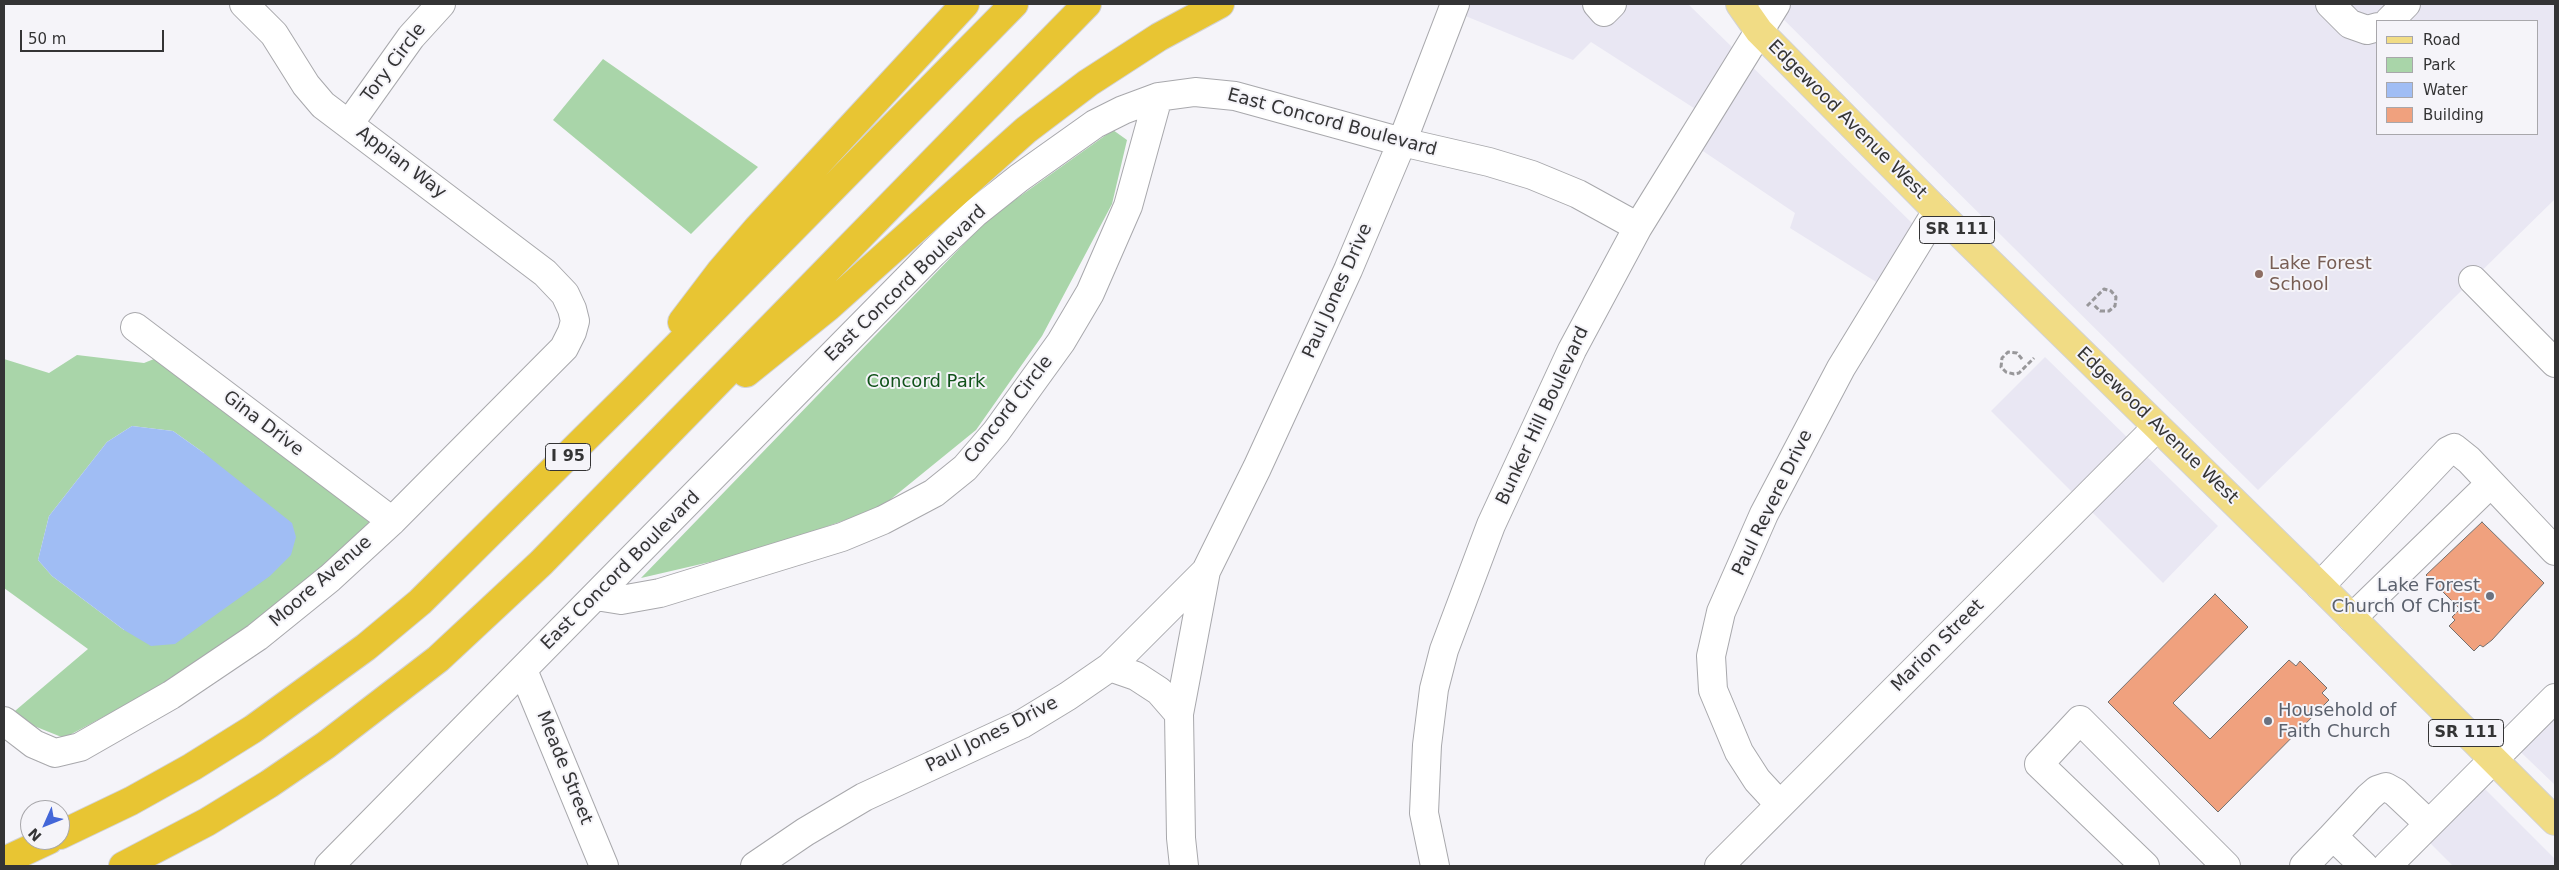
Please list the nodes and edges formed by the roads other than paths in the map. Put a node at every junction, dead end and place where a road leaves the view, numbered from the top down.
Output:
1 (244, 4) edge
2 (441, 4) edge
3 (965, 4) edge
4 (1014, 4) edge
5 (1088, 4) edge
6 (1220, 4) edge
7 (1455, 4) edge
8 (1597, 4) edge
9 (1612, 4) edge
10 (1719, 4) edge
11 (1740, 4) edge
12 (1776, 4) edge
13 (2330, 4) edge
14 (2406, 4) edge
15 (2390, 20) edge
16 (2376, 28) edge
17 (1759, 31) junction
18 (1158, 97) junction
19 (349, 124) junction
20 (1402, 142) junction
21 (1937, 211) junction
22 (1638, 227) junction
23 (2473, 280) dead end
24 (572, 309) joint
25 (135, 327) dead end
26 (2555, 363) edge
27 (634, 390) junction
28 (672, 427) junction
29 (2158, 427) junction
30 (2490, 484) junction
31 (392, 521) junction
32 (2555, 551) edge
33 (1206, 571) junction
34 (2320, 586) junction
35 (596, 596) junction
36 (2352, 618) junction
37 (1110, 667) junction
38 (523, 670) junction
39 (2555, 698) edge
40 (1179, 714) junction
41 (4, 721) edge
42 (2492, 760) junction
43 (1780, 805) junction
44 (2555, 821) edge
45 (2429, 824) junction
46 (70, 830) edge
47 (2331, 838) junction
48 (27, 850) edge
49 (4, 861) edge
50 (123, 866) edge
51 (330, 866) edge
52 (604, 866) edge
53 (755, 866) edge
54 (1184, 866) edge
55 (1435, 866) edge
56 (1719, 866) edge
57 (2145, 866) edge
58 (2226, 866) edge
59 (2304, 866) edge
60 (2364, 866) edge
61 (2387, 866) edge

1 - 19 street, Appian Way
2 - 19 street, Tory Circle
3 - 27 highway
4 - 27 highway, I 95
5 - 28 highway
6 - 28 highway
7 - 20 street, Paul Jones Drive
8 - 9 street
10 - 17 main road, Edgewood Avenue West / SR 111
11 - 17 main road, Edgewood Avenue West / SR 111
12 - 17 street, Bunker Hill Boulevard
13 - 16 street
14 - 15 street
17 - 21 main road, Edgewood Avenue West / SR 111
17 - 22 street, Bunker Hill Boulevard
18 - 20 street, East Concord Boulevard
18 - 35 street, East Concord Boulevard
18 - 35 street, Concord Circle
19 - 24 street, Appian Way
20 - 22 street, East Concord Boulevard
20 - 33 street, Paul Jones Drive
21 - 29 main road, Edgewood Avenue West / SR 111
21 - 43 street, Paul Revere Drive
22 - 55 street, Bunker Hill Boulevard
23 - 26 street
24 - 31 street, Moore Avenue
25 - 31 street, Gina Drive
27 - 46 highway, I 95
28 - 50 highway
29 - 34 main road, Edgewood Avenue West / SR 111
29 - 43 street, Marion Street
30 - 32 street
30 - 34 street
30 - 36 street
31 - 41 street, Moore Avenue
33 - 37 street, Paul Jones Drive
33 - 40 street, Paul Jones Drive
34 - 36 main road, Edgewood Avenue West / SR 111
35 - 38 street, East Concord Boulevard
36 - 42 main road, Edgewood Avenue West / SR 111
37 - 40 street
37 - 53 street, Paul Jones Drive
38 - 51 street, East Concord Boulevard
38 - 52 street, Meade Street
39 - 42 street
40 - 54 street, Paul Jones Drive
42 - 44 main road, Edgewood Avenue West / SR 111
42 - 45 street
43 - 56 street, Marion Street
45 - 47 street
45 - 61 street
47 - 59 street
47 - 60 street
48 - 49 highway, I 95
57 - 58 street

